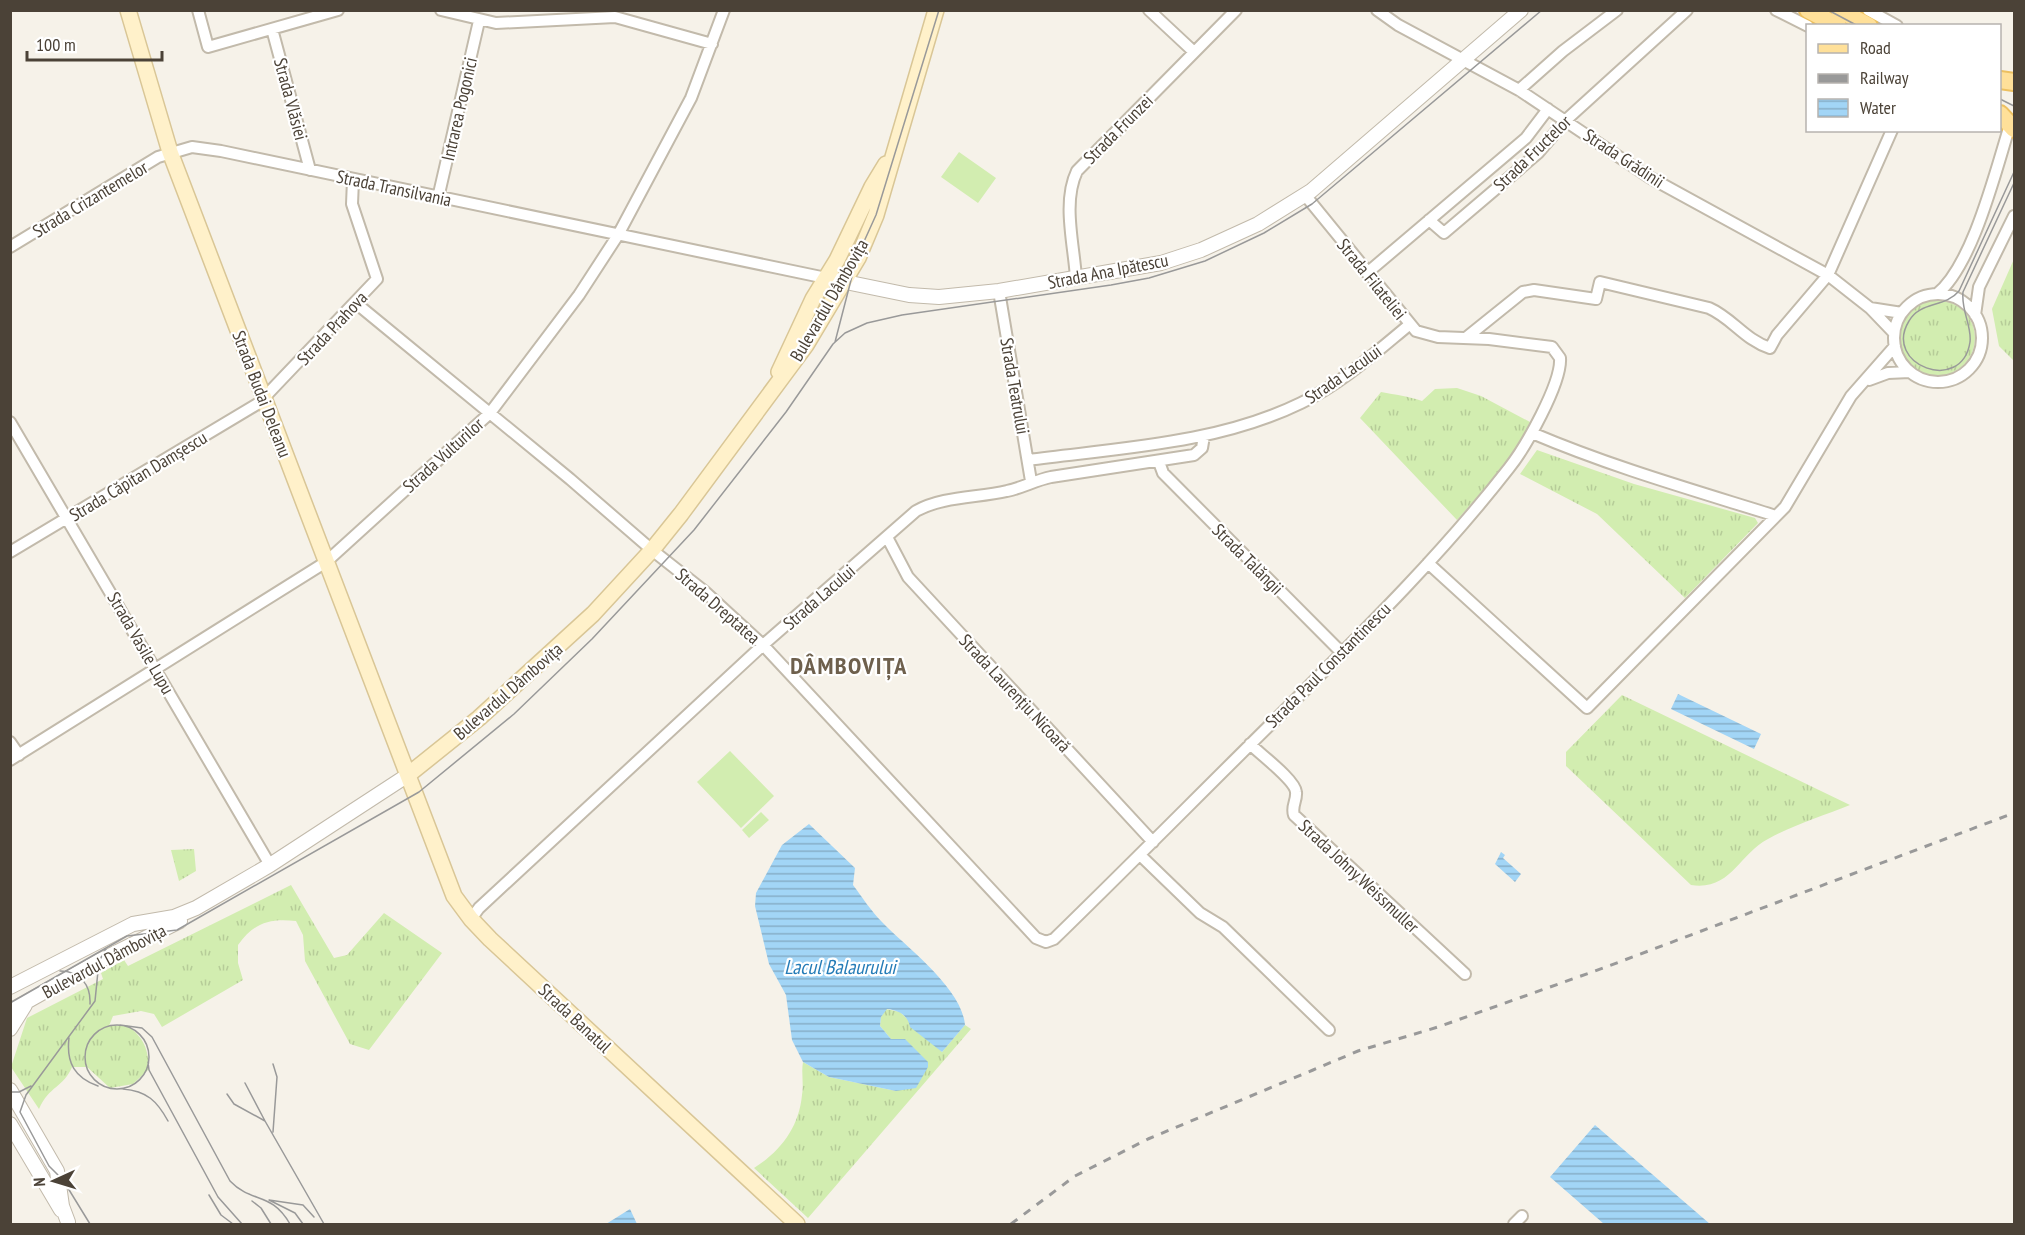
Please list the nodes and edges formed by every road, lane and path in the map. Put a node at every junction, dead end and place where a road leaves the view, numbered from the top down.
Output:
1 (128, 10) edge
2 (198, 10) edge
3 (338, 10) edge
4 (441, 10) edge
5 (724, 10) edge
6 (936, 10) edge
7 (1149, 10) edge
8 (1236, 10) edge
9 (1377, 10) edge
10 (1521, 10) edge
11 (1617, 10) edge
12 (1686, 10) edge
13 (1776, 10) edge
14 (1808, 10) edge
15 (1839, 10) edge
16 (1868, 10) edge
17 (309, 14) edge
18 (479, 21) junction
19 (1834, 24) edge
20 (1865, 24) edge
21 (1894, 24) edge
22 (1806, 25) edge
23 (272, 29) junction
24 (712, 44) junction
25 (1194, 52) junction
26 (1465, 60) junction
27 (1519, 90) junction
28 (1548, 109) junction
29 (1566, 120) junction
30 (2008, 120) edge
31 (1891, 132) edge
32 (170, 152) junction
33 (894, 152) junction
34 (310, 170) junction
35 (353, 180) junction
36 (1305, 195) junction
37 (438, 198) junction
38 (2014, 216) edge
39 (1429, 220) junction
40 (618, 235) junction
41 (10, 247) edge
42 (1367, 273) junction
43 (1828, 275) junction
44 (826, 278) junction
45 (1076, 278) junction
46 (843, 282) junction
47 (999, 291) junction
48 (1937, 294) junction
49 (357, 303) junction
50 (1869, 308) junction
51 (1902, 313) junction
52 (1975, 315) junction
53 (1409, 325) junction
54 (1894, 333) junction
55 (1467, 337) junction
56 (1895, 346) junction
57 (1558, 353) joint
58 (1910, 372) junction
59 (1866, 382) junction
60 (264, 399) junction
61 (762, 407) junction
62 (490, 413) junction
63 (10, 422) edge
64 (1532, 433) junction
65 (1203, 436) junction
66 (1028, 460) junction
67 (1159, 462) junction
68 (1032, 481) junction
69 (1776, 516) junction
70 (68, 518) junction
71 (887, 537) junction
72 (652, 550) junction
73 (10, 552) edge
74 (326, 562) junction
75 (1428, 563) junction
76 (763, 645) junction
77 (1339, 657) junction
78 (158, 670) junction
79 (10, 742) edge
80 (1250, 744) junction
81 (15, 758) edge
82 (408, 774) junction
83 (1153, 842) junction
84 (1140, 855) junction
85 (270, 865) junction
86 (196, 908) junction
87 (471, 919) junction
88 (1046, 942) joint
89 (1465, 974) dead end
90 (10, 987) edge
91 (26, 1003) junction
92 (10, 1011) edge
93 (10, 1029) edge
94 (1329, 1030) dead end
95 (10, 1089) edge
96 (10, 1124) edge
97 (1522, 1216) dead end
98 (69, 1223) edge
99 (797, 1224) edge
100 (1514, 1224) edge

1 - 32 main road, Strada Budai Deleanu
2 - 23 street
3 - 17 street
4 - 18 street
5 - 24 street, Strada Vulturilor
6 - 33 main road, Bulevardul Dâmbovița
7 - 25 street
8 - 25 street, Strada Frunzei
9 - 26 street, Strada Grădinii
10 - 26 street, Strada Ana Ipătescu
11 - 27 street
12 - 29 street, Strada Fructelor
13 - 22 street
14 - 19 main road
15 - 20 main road
16 - 21 street
17 - 23 street
18 - 24 street
18 - 37 street, Intrarea Pogonici
23 - 34 street, Strada Vlăsiei
24 - 40 street, Strada Vulturilor
25 - 45 street, Strada Frunzei
26 - 27 street, Strada Grădinii
26 - 36 street, Strada Ana Ipătescu
27 - 28 street, Strada Grădinii
28 - 29 street, Strada Grădinii
28 - 39 street, Strada Fructelor
29 - 39 street, Strada Fructelor
29 - 43 street, Strada Grădinii
30 - 48 street
31 - 43 street
32 - 34 street, Strada Transilvania
32 - 41 street, Strada Crizantemelor
32 - 60 main road, Strada Budai Deleanu
33 - 44 main road, Bulevardul Dâmbovița
33 - 46 main road, Bulevardul Dâmbovița
34 - 35 street, Strada Transilvania
35 - 37 street, Strada Transilvania
35 - 49 street, Strada Prahova
36 - 42 street, Strada Filateliei
36 - 45 street, Strada Ana Ipătescu
37 - 40 street, Strada Transilvania
38 - 52 street
39 - 42 street, Strada Fructelor
40 - 44 street, Strada Ana Ipătescu
40 - 62 street, Strada Vulturilor
42 - 53 street, Strada Filateliei
43 - 50 street, Strada Grădinii
43 - 55 street
44 - 46 street, Strada Ana Ipătescu
44 - 61 main road, Bulevardul Dâmbovița
45 - 47 street, Strada Ana Ipătescu
46 - 47 street, Strada Ana Ipătescu
46 - 61 main road, Bulevardul Dâmbovița
47 - 66 street, Strada Teatrului
48 - 51 street
48 - 52 street
49 - 60 street, Strada Prahova
49 - 62 street, Strada Dreptatea
50 - 51 street
50 - 54 street, Strada Grădinii
51 - 54 street
52 - 58 street
53 - 55 street, Strada Filateliei
53 - 65 street, Strada Lacului
54 - 56 street
55 - 57 street, Strada Filateliei
56 - 58 street
56 - 59 street
57 - 64 street, Strada Paul Constantinescu
58 - 59 street
59 - 69 street
60 - 70 street, Strada Căpitan Damșescu
60 - 74 main road, Strada Budai Deleanu
61 - 72 main road, Bulevardul Dâmbovița
62 - 72 street, Strada Dreptatea
62 - 74 street, Strada Vulturilor
63 - 70 street, Strada Vasile Lupu
64 - 69 street
64 - 75 street, Strada Paul Constantinescu
65 - 66 street, Strada Lacului
65 - 67 street, Strada Lacului
66 - 68 street, Strada Teatrului
67 - 68 street, Strada Lacului
67 - 77 street, Strada Talăngii
68 - 71 street, Strada Lacului
69 - 75 street
70 - 73 street, Strada Căpitan Damșescu
70 - 78 street, Strada Vasile Lupu
71 - 76 street, Strada Lacului
71 - 83 street, Strada Laurențiu Nicoară
72 - 76 street, Strada Dreptatea
72 - 82 main road, Bulevardul Dâmbovița
74 - 78 street, Strada Vulturilor
74 - 82 main road, Strada Budai Deleanu
75 - 77 street, Strada Paul Constantinescu
76 - 87 street, Strada Lacului
76 - 88 street, Strada Dreptatea
77 - 80 street, Strada Paul Constantinescu
78 - 81 street, Strada Vulturilor
78 - 85 street, Strada Vasile Lupu
79 - 81 street
80 - 83 street, Strada Paul Constantinescu
80 - 89 street, Strada Johny Weissmuller
82 - 85 street, Bulevardul Dâmbovița
82 - 87 main road, Strada Banatul
83 - 84 street, Strada Paul Constantinescu
84 - 88 street, Strada Paul Constantinescu
84 - 94 street
85 - 86 street, Bulevardul Dâmbovița
86 - 90 street, Bulevardul Dâmbovița
86 - 91 street, Bulevardul Dâmbovița
87 - 99 main road, Strada Banatul
91 - 92 street, Bulevardul Dâmbovița
91 - 93 street
95 - 98 street
96 - 98 street
97 - 100 street

